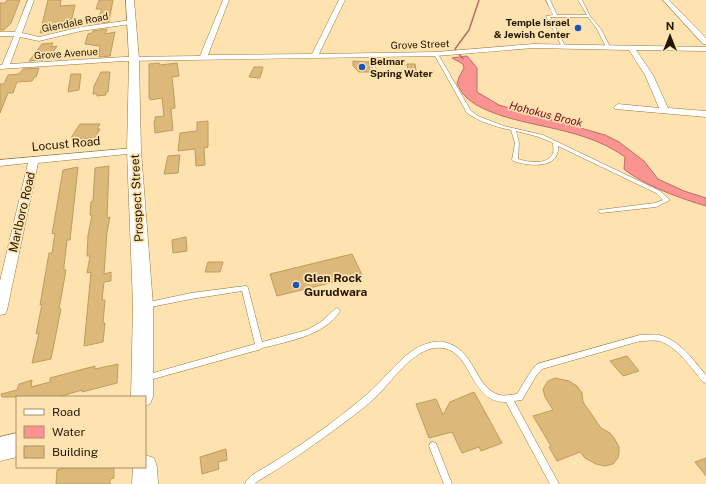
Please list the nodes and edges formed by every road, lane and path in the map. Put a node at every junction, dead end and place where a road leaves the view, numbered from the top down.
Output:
1 (31, 0) edge
2 (130, 0) edge
3 (226, 0) edge
4 (342, 0) edge
5 (548, 0) edge
6 (580, 0) edge
7 (666, 0) edge
8 (555, 15) junction
9 (589, 16) junction
10 (131, 22) junction
11 (0, 34) edge
12 (20, 34) junction
13 (706, 42) edge
14 (563, 46) junction
15 (608, 47) junction
16 (631, 48) junction
17 (706, 48) edge
18 (436, 54) junction
19 (372, 56) junction
20 (314, 57) junction
21 (203, 58) junction
22 (134, 59) junction
23 (3, 67) edge
24 (375, 70) dead end
25 (618, 107) dead end
26 (665, 111) junction
27 (706, 114) edge
28 (513, 129) junction
29 (555, 143) junction
30 (134, 151) junction
31 (34, 160) junction
32 (0, 163) edge
33 (601, 211) dead end
34 (143, 305) junction
35 (0, 310) edge
36 (337, 311) dead end
37 (259, 347) junction
38 (143, 379) junction
39 (706, 380) edge
40 (142, 396) edge
41 (508, 398) junction
42 (16, 444) edge
43 (433, 446) dead end
44 (0, 450) edge
45 (144, 468) edge
46 (145, 484) edge
47 (249, 484) edge
48 (448, 484) edge
49 (555, 484) edge

1 - 12 street
2 - 10 main road, Prospect Street
3 - 21 street
4 - 20 street
5 - 8 lane
6 - 9 lane
7 - 13 street
8 - 9 lane
8 - 14 lane
9 - 15 lane
10 - 12 street, Glendale Road
10 - 22 main road, Prospect Street
11 - 12 street, Glendale Road
12 - 23 street
14 - 15 street, Grove Street
14 - 18 street, Grove Street
15 - 16 street, Grove Street
16 - 17 street, Grove Street
16 - 26 street
18 - 19 street, Grove Street
18 - 28 lane
19 - 20 street, Grove Street
19 - 24 lane
20 - 21 street, Grove Street
21 - 22 street, Grove Street
22 - 23 street, Grove Avenue
22 - 30 main road, Prospect Street
25 - 26 street
26 - 27 street
28 - 29 lane
28 - 29 lane
29 - 33 lane
30 - 31 street, Locust Road
30 - 34 main road, Prospect Street
31 - 32 street, Locust Road
31 - 35 street, Marlboro Road
34 - 37 lane
34 - 38 main road, Prospect Street
36 - 37 lane
37 - 38 lane
38 - 40 main road, Prospect Street
39 - 41 lane
41 - 47 lane
41 - 49 lane
42 - 44 main road
43 - 48 lane
45 - 46 main road

